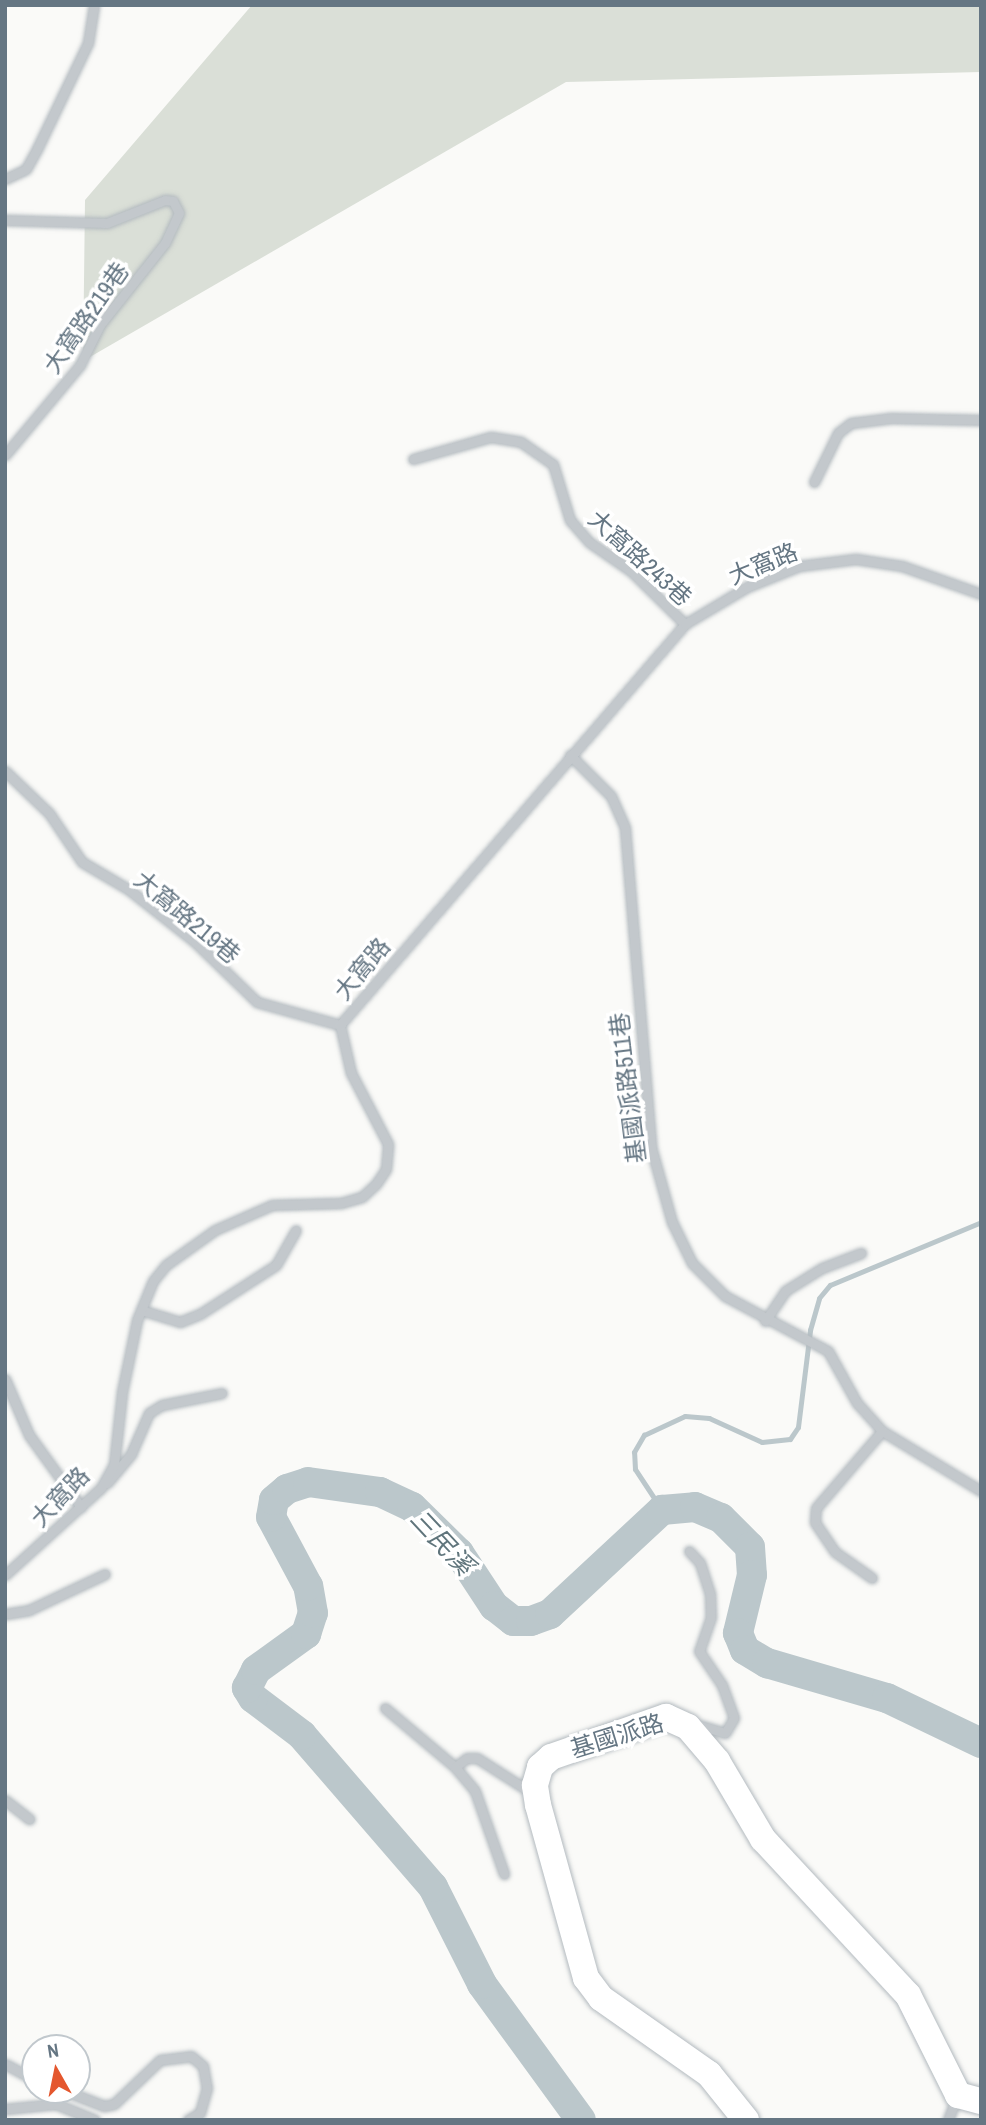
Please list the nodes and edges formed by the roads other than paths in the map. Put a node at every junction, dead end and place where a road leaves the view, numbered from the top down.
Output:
1 (94, 5) edge
2 (5, 179) edge
3 (5, 220) edge
4 (981, 420) edge
5 (5, 455) edge
6 (412, 459) dead end
7 (814, 482) dead end
8 (981, 594) edge
9 (685, 624) junction
10 (570, 755) junction
11 (5, 771) edge
12 (340, 1025) junction
13 (296, 1230) dead end
14 (861, 1253) dead end
15 (141, 1310) junction
16 (765, 1321) junction
17 (5, 1379) edge
18 (222, 1392) dead end
19 (882, 1431) junction
20 (101, 1488) junction
21 (981, 1491) edge
22 (81, 1507) junction
23 (689, 1551) dead end
24 (105, 1574) dead end
25 (5, 1575) edge
26 (872, 1578) dead end
27 (5, 1614) edge
28 (385, 1708) dead end
29 (677, 1719) junction
30 (455, 1767) junction
31 (537, 1796) junction
32 (5, 1800) edge
33 (29, 1819) dead end
34 (504, 1874) dead end
35 (5, 2064) edge
36 (21, 2073) edge
37 (969, 2098) edge
38 (91, 2100) edge
39 (5, 2109) edge
40 (95, 2120) edge
41 (188, 2120) edge
42 (746, 2120) edge
43 (948, 2120) edge

1 - 2 lane
3 - 5 lane, 大窩路219巷
4 - 7 lane
6 - 9 lane, 大窩路243巷
8 - 9 lane, 大窩路
9 - 10 lane, 大窩路
10 - 12 lane, 大窩路
10 - 16 lane, 基國派路511巷
11 - 12 lane, 大窩路219巷
12 - 15 lane, 大窩路
13 - 15 lane
14 - 16 lane
15 - 20 lane, 大窩路
16 - 19 lane, 基國派路511巷
17 - 22 lane
18 - 20 lane
19 - 21 lane, 基國派路511巷
19 - 26 lane
20 - 22 lane, 大窩路
22 - 25 lane, 大窩路
23 - 29 lane
24 - 27 lane
28 - 30 lane
29 - 31 street, 基國派路
29 - 37 street, 基國派路
30 - 31 lane
30 - 34 lane
31 - 42 street, 基國派路
32 - 33 lane
35 - 36 lane
37 - 43 lane
38 - 41 lane
39 - 40 lane

